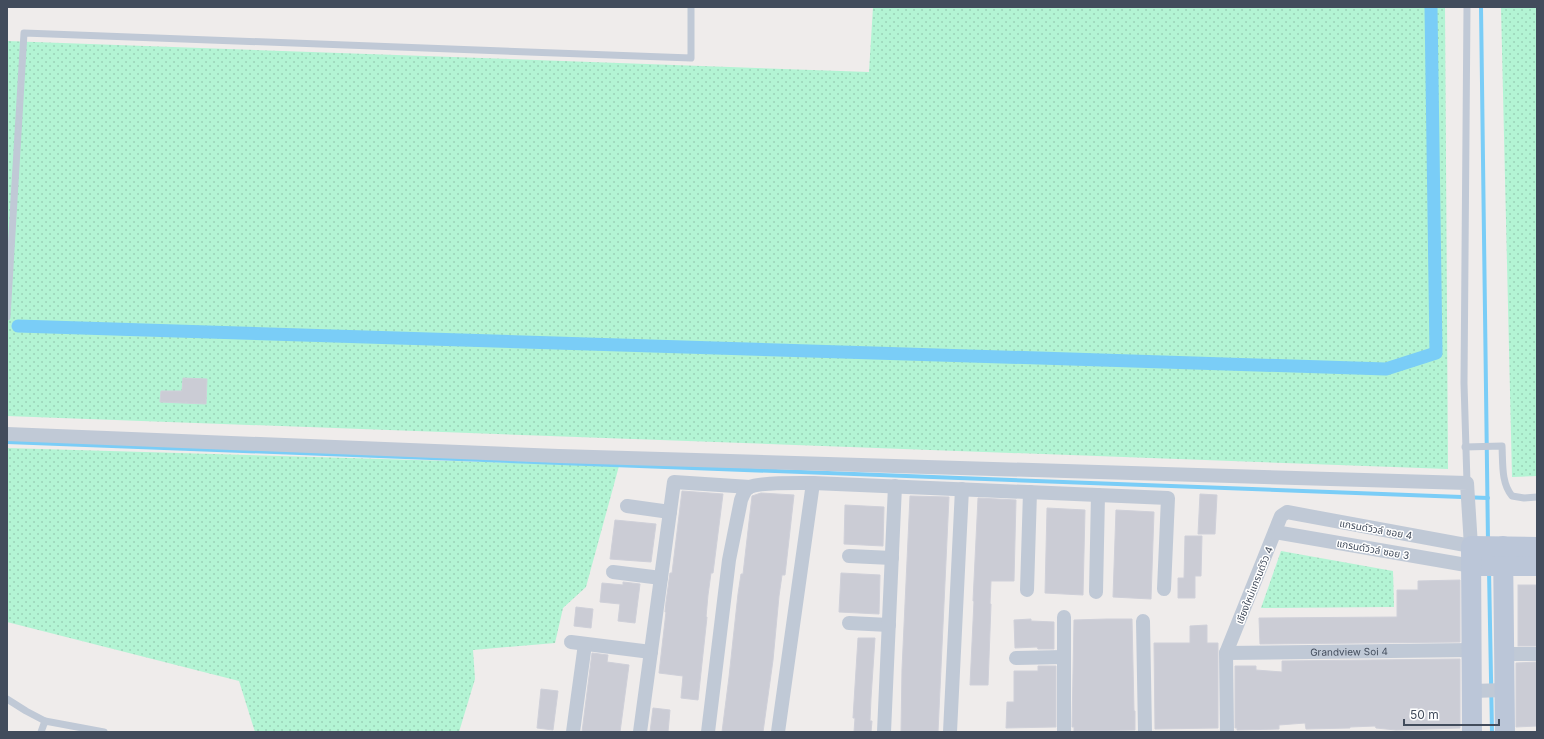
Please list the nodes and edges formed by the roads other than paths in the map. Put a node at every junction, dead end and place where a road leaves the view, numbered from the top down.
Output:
1 (691, 7) edge
2 (1466, 7) edge
3 (7, 317) edge
4 (7, 434) edge
5 (1465, 447) junction
6 (813, 483) junction
7 (1467, 485) junction
8 (895, 486) junction
9 (750, 487) junction
10 (962, 489) junction
11 (1030, 492) junction
12 (1098, 495) junction
13 (1537, 497) edge
14 (627, 506) dead end
15 (670, 512) junction
16 (1281, 516) joint
17 (1275, 532) junction
18 (1474, 546) junction
19 (1500, 546) junction
20 (1537, 547) edge
21 (849, 556) dead end
22 (892, 558) junction
23 (1475, 566) junction
24 (1500, 566) junction
25 (1537, 566) edge
26 (613, 572) dead end
27 (661, 578) junction
28 (1164, 589) dead end
29 (1027, 590) dead end
30 (1096, 592) dead end
31 (1064, 617) dead end
32 (1143, 621) dead end
33 (848, 623) dead end
34 (889, 625) junction
35 (571, 642) dead end
36 (585, 644) junction
37 (1471, 650) junction
38 (651, 652) junction
39 (1226, 653) junction
40 (1504, 654) junction
41 (1537, 654) edge
42 (1064, 657) junction
43 (1016, 658) dead end
44 (1488, 691) junction
45 (7, 699) edge
46 (45, 721) junction
47 (41, 732) edge
48 (104, 732) edge
49 (573, 732) edge
50 (640, 732) edge
51 (708, 732) edge
52 (778, 732) edge
53 (884, 732) edge
54 (950, 732) edge
55 (1064, 732) edge
56 (1145, 732) edge
57 (1227, 732) edge
58 (1472, 732) edge
59 (1505, 732) edge

1 - 3 lane
2 - 5 lane
4 - 7 street
5 - 7 lane
5 - 13 lane
6 - 8 street
6 - 9 street
6 - 52 street
7 - 18 street
8 - 10 street
8 - 22 street
9 - 15 street
9 - 51 street
10 - 11 street
10 - 54 street
11 - 12 street
11 - 29 street
12 - 28 street
12 - 30 street
14 - 15 street
15 - 27 street
16 - 17 street, เชียงใหม่แกรนด์วิว 4
16 - 18 street, แกรนด์วิวล์ ซอย 4
17 - 23 street, แกรนด์วิวล์ ซอย 3
17 - 39 street, เชียงใหม่แกรนด์วิว 4
18 - 19 street
18 - 23 street
19 - 20 street
19 - 24 street
21 - 22 street
22 - 34 street
23 - 24 street
23 - 37 street
24 - 25 street
24 - 40 street
26 - 27 street
27 - 38 street
31 - 42 street
32 - 56 street
33 - 34 street
34 - 53 street
35 - 36 street
36 - 38 street
36 - 49 street
37 - 39 street, Grandview Soi 4
37 - 44 street
38 - 50 street
39 - 57 street
40 - 41 street
40 - 44 street
42 - 43 street
42 - 55 street
44 - 58 street
44 - 59 street
45 - 46 lane
46 - 47 lane
46 - 48 lane

